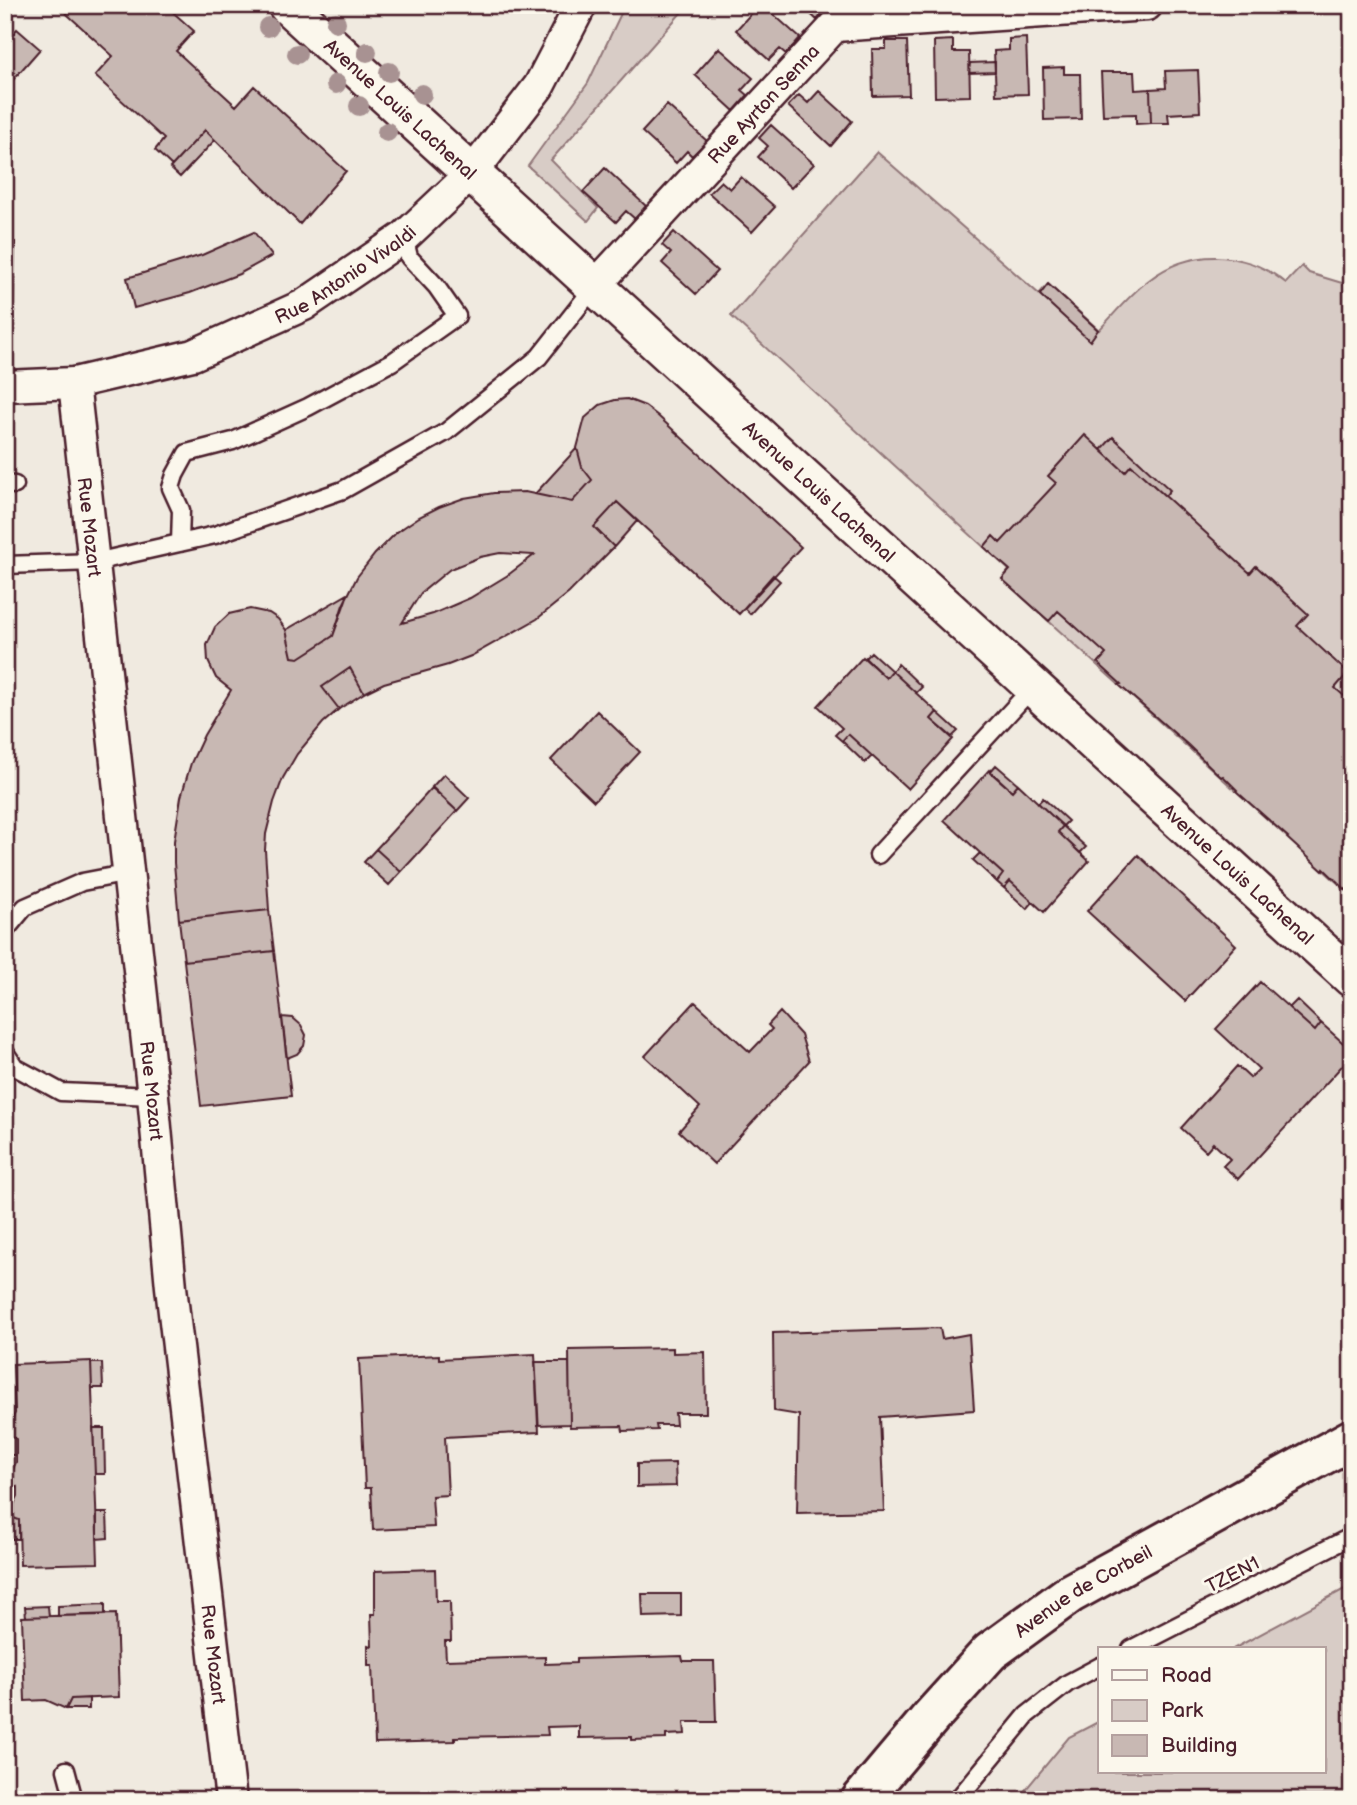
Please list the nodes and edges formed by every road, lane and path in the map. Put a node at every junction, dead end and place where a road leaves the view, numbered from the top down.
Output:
1 (287, 5) edge
2 (581, 5) edge
3 (1147, 5) edge
4 (472, 173) junction
5 (404, 237) junction
6 (595, 286) junction
7 (74, 383) junction
8 (5, 386) edge
9 (180, 543) junction
10 (95, 562) junction
11 (5, 565) edge
12 (1034, 687) junction
13 (878, 855) dead end
14 (129, 873) junction
15 (5, 931) edge
16 (1352, 978) edge
17 (5, 1052) edge
18 (153, 1096) junction
19 (1352, 1439) edge
20 (1352, 1536) edge
21 (1135, 1647) edge
22 (1098, 1667) edge
23 (66, 1770) dead end
24 (74, 1800) edge
25 (231, 1800) edge
26 (861, 1800) edge
27 (957, 1800) edge

1 - 4 street, Avenue Louis Lachenal
2 - 4 street, Rue Antonio Vivaldi
3 - 6 street, Rue Ayrton Senna
4 - 5 street, Rue Antonio Vivaldi
4 - 6 street, Avenue Louis Lachenal
5 - 7 street, Rue Antonio Vivaldi
5 - 9 lane
6 - 9 lane
6 - 12 street, Avenue Louis Lachenal
7 - 8 street, Rue Antonio Vivaldi
7 - 10 street, Rue Mozart
9 - 10 lane
10 - 11 lane
10 - 14 street, Rue Mozart
12 - 13 lane
12 - 16 street, Avenue Louis Lachenal
14 - 15 lane
14 - 18 street, Rue Mozart
17 - 18 lane
18 - 25 street, Rue Mozart
19 - 26 main road, Avenue de Corbeil
20 - 21 lane, TZEN1
22 - 27 lane
23 - 24 lane

